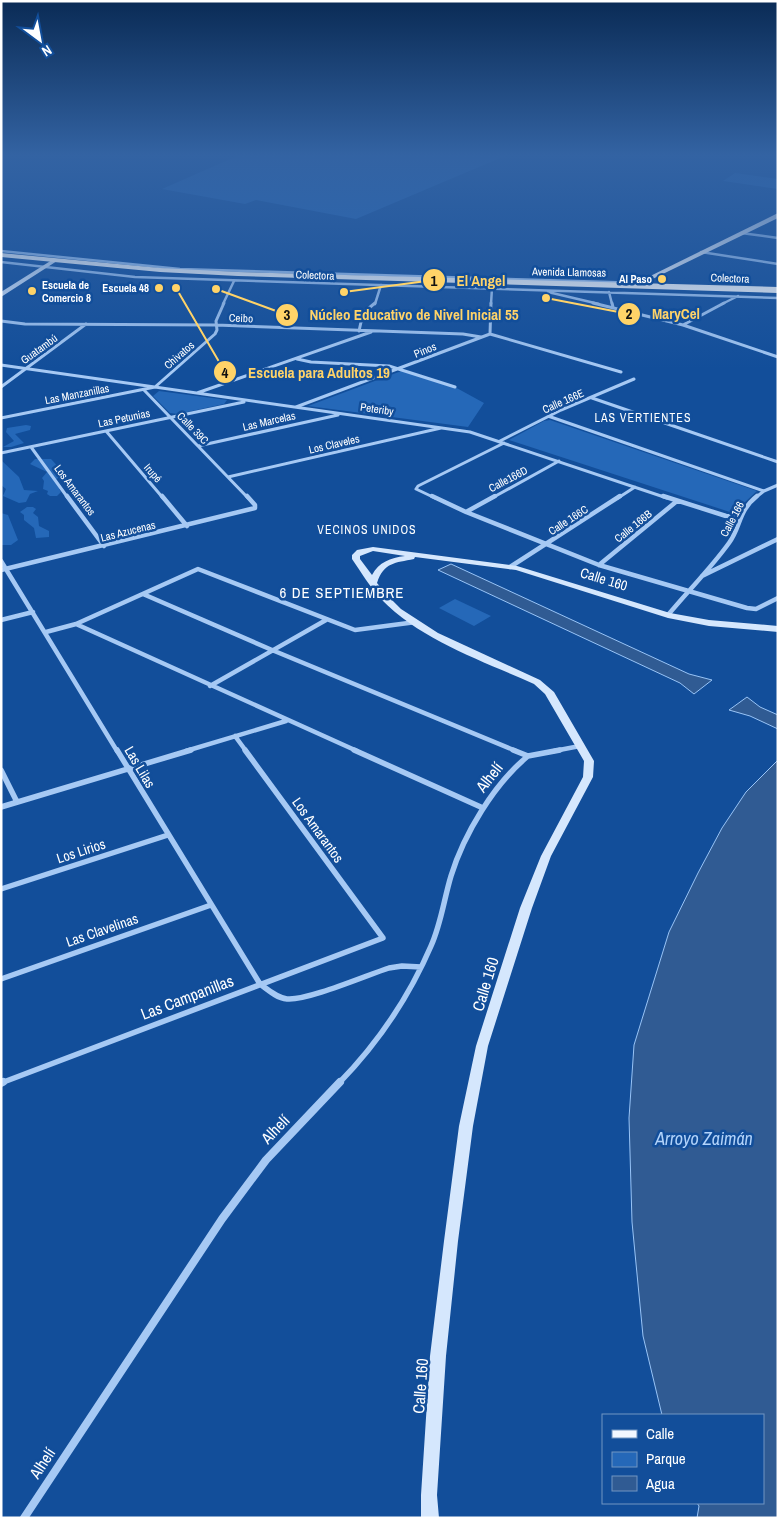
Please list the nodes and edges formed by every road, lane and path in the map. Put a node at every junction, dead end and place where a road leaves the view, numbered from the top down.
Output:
1 (753, 227) edge
2 (742, 232) junction
3 (778, 238) edge
4 (701, 252) junction
5 (1, 254) edge
6 (30, 260) junction
7 (1, 262) edge
8 (52, 262) junction
9 (778, 264) edge
10 (158, 273) junction
11 (365, 276) junction
12 (135, 277) junction
13 (234, 281) junction
14 (504, 283) junction
15 (381, 285) junction
16 (636, 285) junction
17 (492, 288) junction
18 (544, 290) junction
19 (778, 291) edge
20 (609, 292) junction
21 (1, 296) edge
22 (738, 296) junction
23 (778, 298) edge
24 (613, 307) junction
25 (1, 321) edge
26 (87, 324) junction
27 (683, 325) junction
28 (216, 326) junction
29 (359, 331) junction
30 (374, 331) junction
31 (490, 334) junction
32 (481, 337) junction
33 (778, 357) edge
34 (297, 359) junction
35 (1, 365) edge
36 (27, 368) junction
37 (400, 370) junction
38 (621, 372) dead end
39 (634, 379) dead end
40 (155, 387) junction
41 (455, 387) dead end
42 (1, 388) edge
43 (144, 390) junction
44 (196, 393) junction
45 (592, 398) junction
46 (250, 401) junction
47 (295, 408) junction
48 (343, 414) junction
49 (548, 416) junction
50 (1, 418) edge
51 (171, 418) junction
52 (444, 428) junction
53 (106, 431) junction
54 (502, 442) junction
55 (198, 446) junction
56 (31, 447) junction
57 (1, 453) edge
58 (559, 461) junction
59 (778, 462) edge
60 (228, 477) junction
61 (778, 485) edge
62 (635, 487) junction
63 (764, 491) junction
64 (677, 501) junction
65 (255, 505) joint
66 (466, 512) junction
67 (740, 517) junction
68 (187, 526) junction
69 (778, 539) edge
70 (547, 543) junction
71 (104, 546) junction
72 (421, 555) junction
73 (1, 561) edge
74 (599, 565) junction
75 (510, 567) junction
76 (4, 570) edge
77 (699, 577) junction
78 (373, 583) junction
79 (687, 591) junction
80 (143, 594) junction
81 (778, 598) edge
82 (33, 612) junction
83 (668, 615) junction
84 (1, 620) edge
85 (326, 620) junction
86 (416, 622) junction
87 (76, 624) junction
88 (778, 629) edge
89 (46, 632) junction
90 (272, 650) junction
91 (210, 686) junction
92 (286, 720) junction
93 (235, 736) junction
94 (580, 746) junction
95 (528, 756) junction
96 (128, 768) junction
97 (1, 770) edge
98 (17, 802) junction
99 (1, 807) edge
100 (483, 808) junction
101 (168, 835) junction
102 (1, 889) edge
103 (211, 905) junction
104 (383, 938) joint
105 (421, 967) junction
106 (1, 979) edge
107 (260, 984) junction
108 (1, 1083) edge
109 (24, 1518) edge
110 (430, 1518) edge

1 - 2 main road
2 - 3 street
2 - 4 main road
4 - 9 street
4 - 16 main road
5 - 6 highway, Avenida Llamosas
6 - 7 street
6 - 8 highway, Avenida Llamosas
8 - 10 highway, Avenida Llamosas
8 - 11 highway, Avenida Llamosas
8 - 12 street, Colectora
8 - 21 main road
10 - 12 highway
10 - 14 highway, Avenida Llamosas
11 - 14 highway, Avenida Llamosas
11 - 14 street
12 - 13 street, Colectora
13 - 15 street, Colectora
13 - 28 street, Chivatos
14 - 16 highway, Avenida Llamosas
14 - 17 street, Colectora
14 - 18 street, Colectora
15 - 17 street, Colectora
15 - 29 street
16 - 19 highway, Avenida Llamosas
16 - 20 street, Colectora
17 - 31 street
18 - 20 street, Colectora
18 - 24 street
20 - 22 street, Colectora
20 - 24 street
22 - 23 street, Colectora
22 - 27 street
24 - 27 street
25 - 26 street, Ceibo
26 - 28 street, Ceibo
26 - 36 street, Guatambú
27 - 33 street
28 - 29 street, Ceibo
28 - 40 street, Chivatos
29 - 30 street, Ceibo
30 - 32 street, Ceibo
30 - 34 street
31 - 32 street, Pinos
31 - 38 street
32 - 37 street, Pinos
34 - 37 street
34 - 44 street
35 - 36 street, Peteriby
36 - 40 street, Peteriby
36 - 42 street, Guatambú
37 - 41 street
37 - 47 street, Pinos
39 - 45 street, Calle 166E
40 - 43 street, Las Manzanillas
40 - 44 street, Peteriby
43 - 50 street, Las Manzanillas
43 - 51 street, Calle 39C
44 - 46 street, Peteriby
45 - 49 street, Calle 166E
45 - 59 street
46 - 47 street, Peteriby
46 - 51 street, Las Petunias
47 - 48 street, Peteriby
48 - 52 street, Peteriby
48 - 55 street, Las Marcelas
49 - 54 street, Calle 166E
49 - 63 street
51 - 53 street, Las Petunias
51 - 55 street, Calle 39C
52 - 54 street, Peteriby
52 - 60 street, Los Claveles
53 - 56 street, Las Petunias
53 - 68 street, Irupé
54 - 58 street, Peteriby
54 - 66 street, Calle 166E
55 - 60 street, Calle 39C
56 - 57 street, Las Petunias
56 - 71 street, Los Amarantos
58 - 62 street, Peteriby
58 - 66 street, Calle166D
60 - 65 street, Calle 39C
61 - 63 street, Calle 166
62 - 64 street, Peteriby
62 - 70 street, Calle 166C
63 - 67 street, Calle 166
64 - 67 street, Peteriby
64 - 74 street, Calle 166B
65 - 68 street, Las Azucenas
66 - 70 street
67 - 77 street, Calle 166
68 - 71 street, Las Azucenas
69 - 77 street
70 - 74 street
70 - 75 street, Calle 166C
71 - 76 street, Las Azucenas
72 - 75 main road, Calle 160
72 - 78 main road, Calle 160
72 - 78 main road, Calle 160
73 - 76 street, Las Lilas
74 - 79 street
75 - 83 main road, Calle 160
76 - 82 street, Las Lilas
77 - 79 street, Calle 166
78 - 86 main road, Calle 160
79 - 81 street
79 - 83 street, Calle 166
80 - 85 street
80 - 87 street
80 - 90 street
82 - 84 street
82 - 89 street, Las Lilas
83 - 88 main road, Calle 160
85 - 86 street
85 - 90 street
86 - 94 main road, Calle 160
87 - 89 street
87 - 91 street
89 - 96 street, Las Lilas
90 - 91 street
90 - 95 street
91 - 92 street
92 - 93 street
92 - 100 street
93 - 96 street
93 - 104 street, Los Amarantos
94 - 95 street
94 - 110 main road, Calle 160
95 - 100 street, Alhelí
96 - 98 street
96 - 101 street, Las Lilas
97 - 98 street
98 - 99 street
100 - 105 street, Alhelí
101 - 102 street, Los Lirios
101 - 103 street, Las Lilas
103 - 106 street, Las Clavelinas
103 - 107 street, Las Lilas
104 - 107 street, Las Campanillas
105 - 107 street
105 - 109 street, Alhelí
107 - 108 street, Las Campanillas

